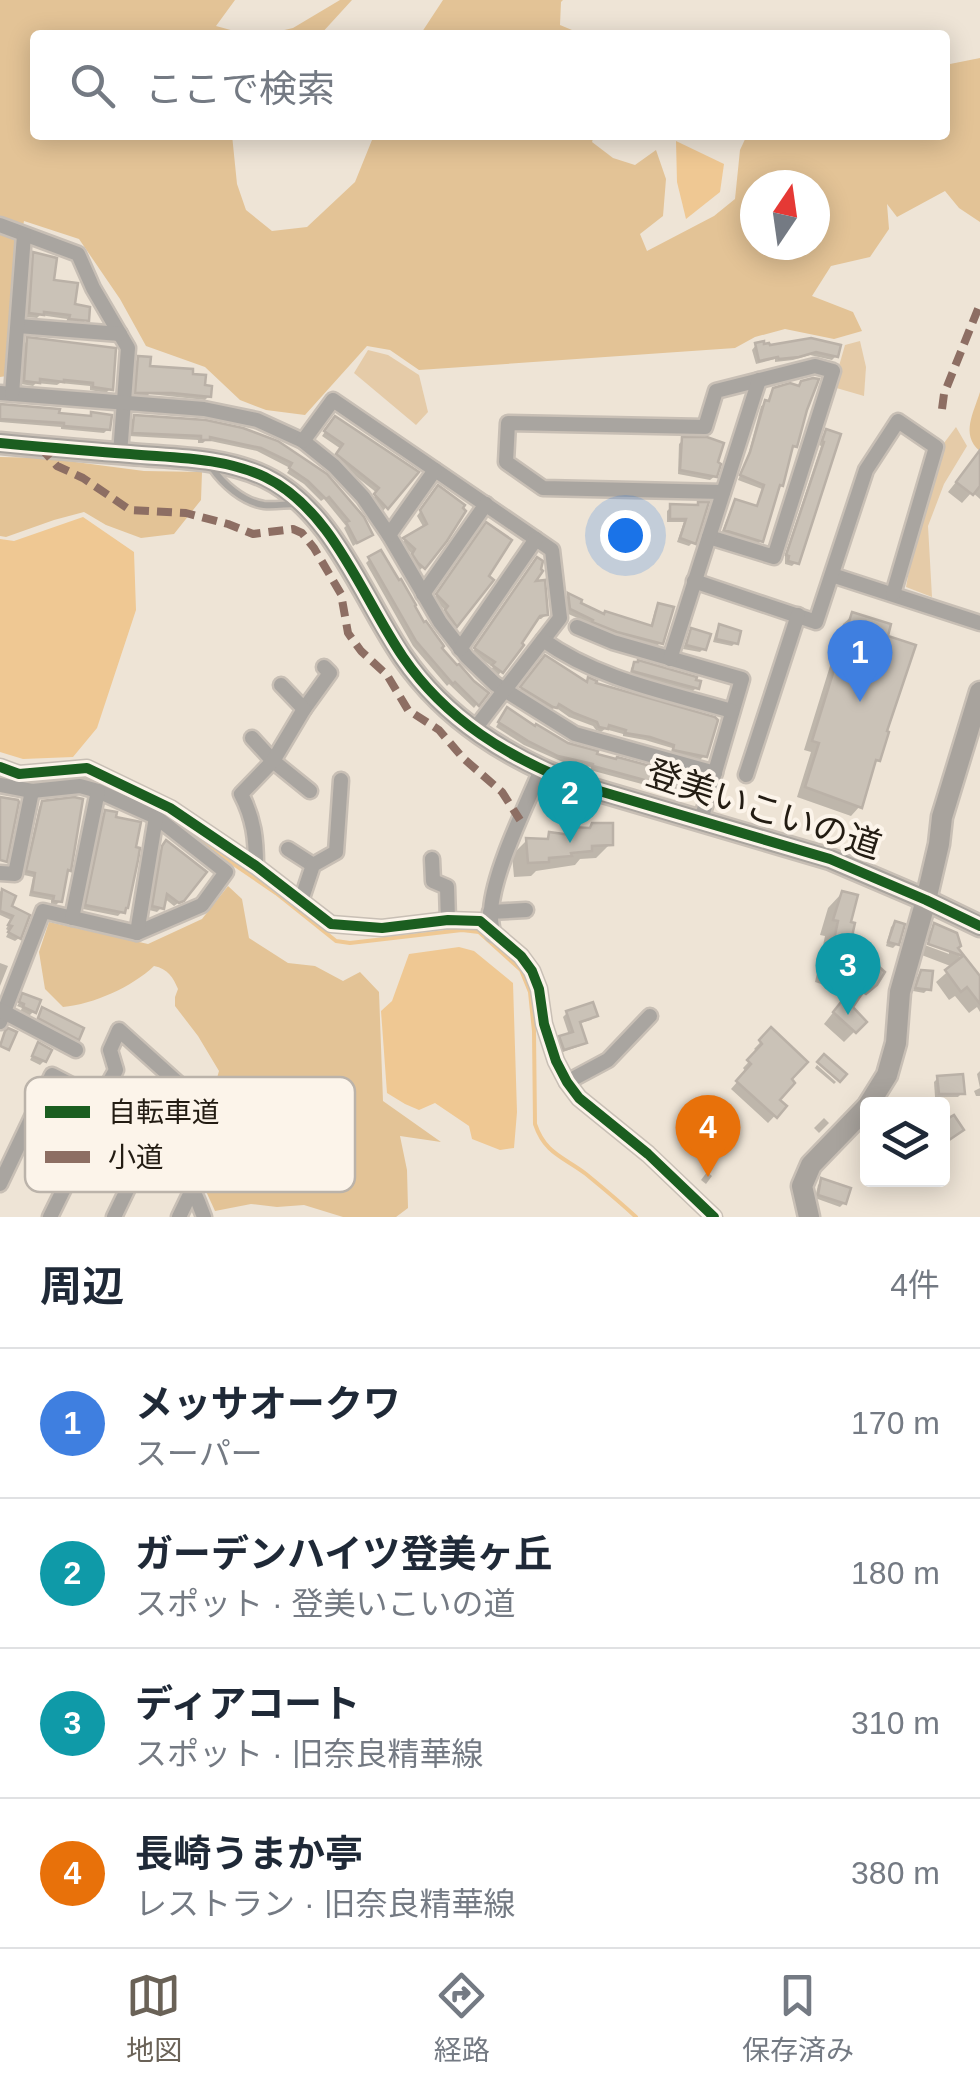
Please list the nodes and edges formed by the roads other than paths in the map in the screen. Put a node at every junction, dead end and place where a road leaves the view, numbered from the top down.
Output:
1 (0, 225) edge
2 (24, 234) junction
3 (18, 326) junction
4 (120, 334) junction
5 (758, 380) junction
6 (6, 393) edge
7 (125, 403) junction
8 (303, 441) junction
9 (0, 443) edge
10 (120, 454) junction
11 (435, 470) junction
12 (723, 492) junction
13 (486, 504) junction
14 (389, 535) junction
15 (709, 537) junction
16 (536, 539) junction
17 (832, 575) junction
18 (694, 581) junction
19 (423, 594) junction
20 (894, 594) junction
21 (798, 615) junction
22 (980, 623) edge
23 (577, 627) dead end
24 (543, 640) junction
25 (460, 649) junction
26 (670, 659) junction
27 (324, 667) dead end
28 (281, 685) dead end
29 (505, 691) junction
30 (980, 692) edge
31 (304, 708) junction
32 (732, 711) junction
33 (975, 723) edge
34 (474, 730) junction
35 (252, 738) dead end
36 (273, 761) junction
37 (0, 768) edge
38 (541, 770) junction
39 (715, 773) junction
40 (746, 775) dead end
41 (341, 780) dead end
42 (0, 785) edge
43 (32, 791) junction
44 (98, 791) junction
45 (310, 791) dead end
46 (156, 817) junction
47 (701, 820) junction
48 (288, 849) dead end
49 (432, 859) dead end
50 (313, 865) junction
51 (256, 866) junction
52 (0, 873) edge
53 (926, 900) junction
54 (301, 901) junction
55 (526, 910) dead end
56 (490, 912) junction
57 (72, 918) junction
58 (448, 920) junction
59 (980, 926) edge
60 (137, 933) junction
61 (494, 934) junction
62 (1, 1015) edge
63 (650, 1016) dead end
64 (76, 1050) dead end
65 (112, 1077) edge
66 (171, 1077) edge
67 (567, 1082) junction
68 (873, 1097) edge
69 (860, 1114) edge
70 (25, 1132) edge
71 (0, 1184) edge
72 (62, 1192) edge
73 (126, 1192) edge
74 (191, 1192) edge
75 (195, 1192) edge
76 (50, 1217) edge
77 (114, 1217) edge
78 (179, 1217) edge
79 (204, 1217) edge
80 (714, 1217) edge
81 (809, 1217) edge

1 - 2 street
2 - 3 street
2 - 4 street
3 - 4 street
3 - 6 street
4 - 7 street
5 - 12 street
5 - 12 street
5 - 15 street
6 - 7 street
7 - 8 street
7 - 10 street
8 - 11 street
8 - 14 street
9 - 10 street, 登美いこいの道
10 - 34 street, 登美いこいの道
11 - 13 street
11 - 14 street
12 - 15 street
13 - 16 street
13 - 19 street
14 - 19 street
15 - 18 street
16 - 24 street
16 - 25 street
17 - 20 street
17 - 20 street
17 - 21 street
18 - 21 street
18 - 26 street
19 - 25 street
20 - 22 street
21 - 40 street
23 - 26 street
24 - 29 street
24 - 32 street
25 - 29 street
26 - 32 street
27 - 31 street
28 - 31 street
29 - 34 street
29 - 39 street
30 - 33 street
31 - 36 street
32 - 39 street
33 - 53 street
34 - 38 street, 登美いこいの道
35 - 36 street
36 - 45 street
36 - 51 street
37 - 51 street
38 - 47 street, 登美いこいの道
38 - 56 street
39 - 47 street
41 - 50 street
42 - 43 street
43 - 44 street
43 - 52 street
44 - 46 street
44 - 57 street
46 - 60 street
46 - 60 street
47 - 53 street, 登美いこいの道
48 - 50 street
49 - 58 street
50 - 54 street
51 - 54 street
53 - 59 street, 登美いこいの道
53 - 68 street
54 - 58 street
55 - 56 street
56 - 61 street
57 - 60 street
57 - 62 street
58 - 61 street
61 - 67 street
62 - 64 street
63 - 67 street
65 - 66 street
67 - 80 street
69 - 81 street
70 - 71 street
72 - 76 street
73 - 77 street
74 - 78 street
75 - 79 street

